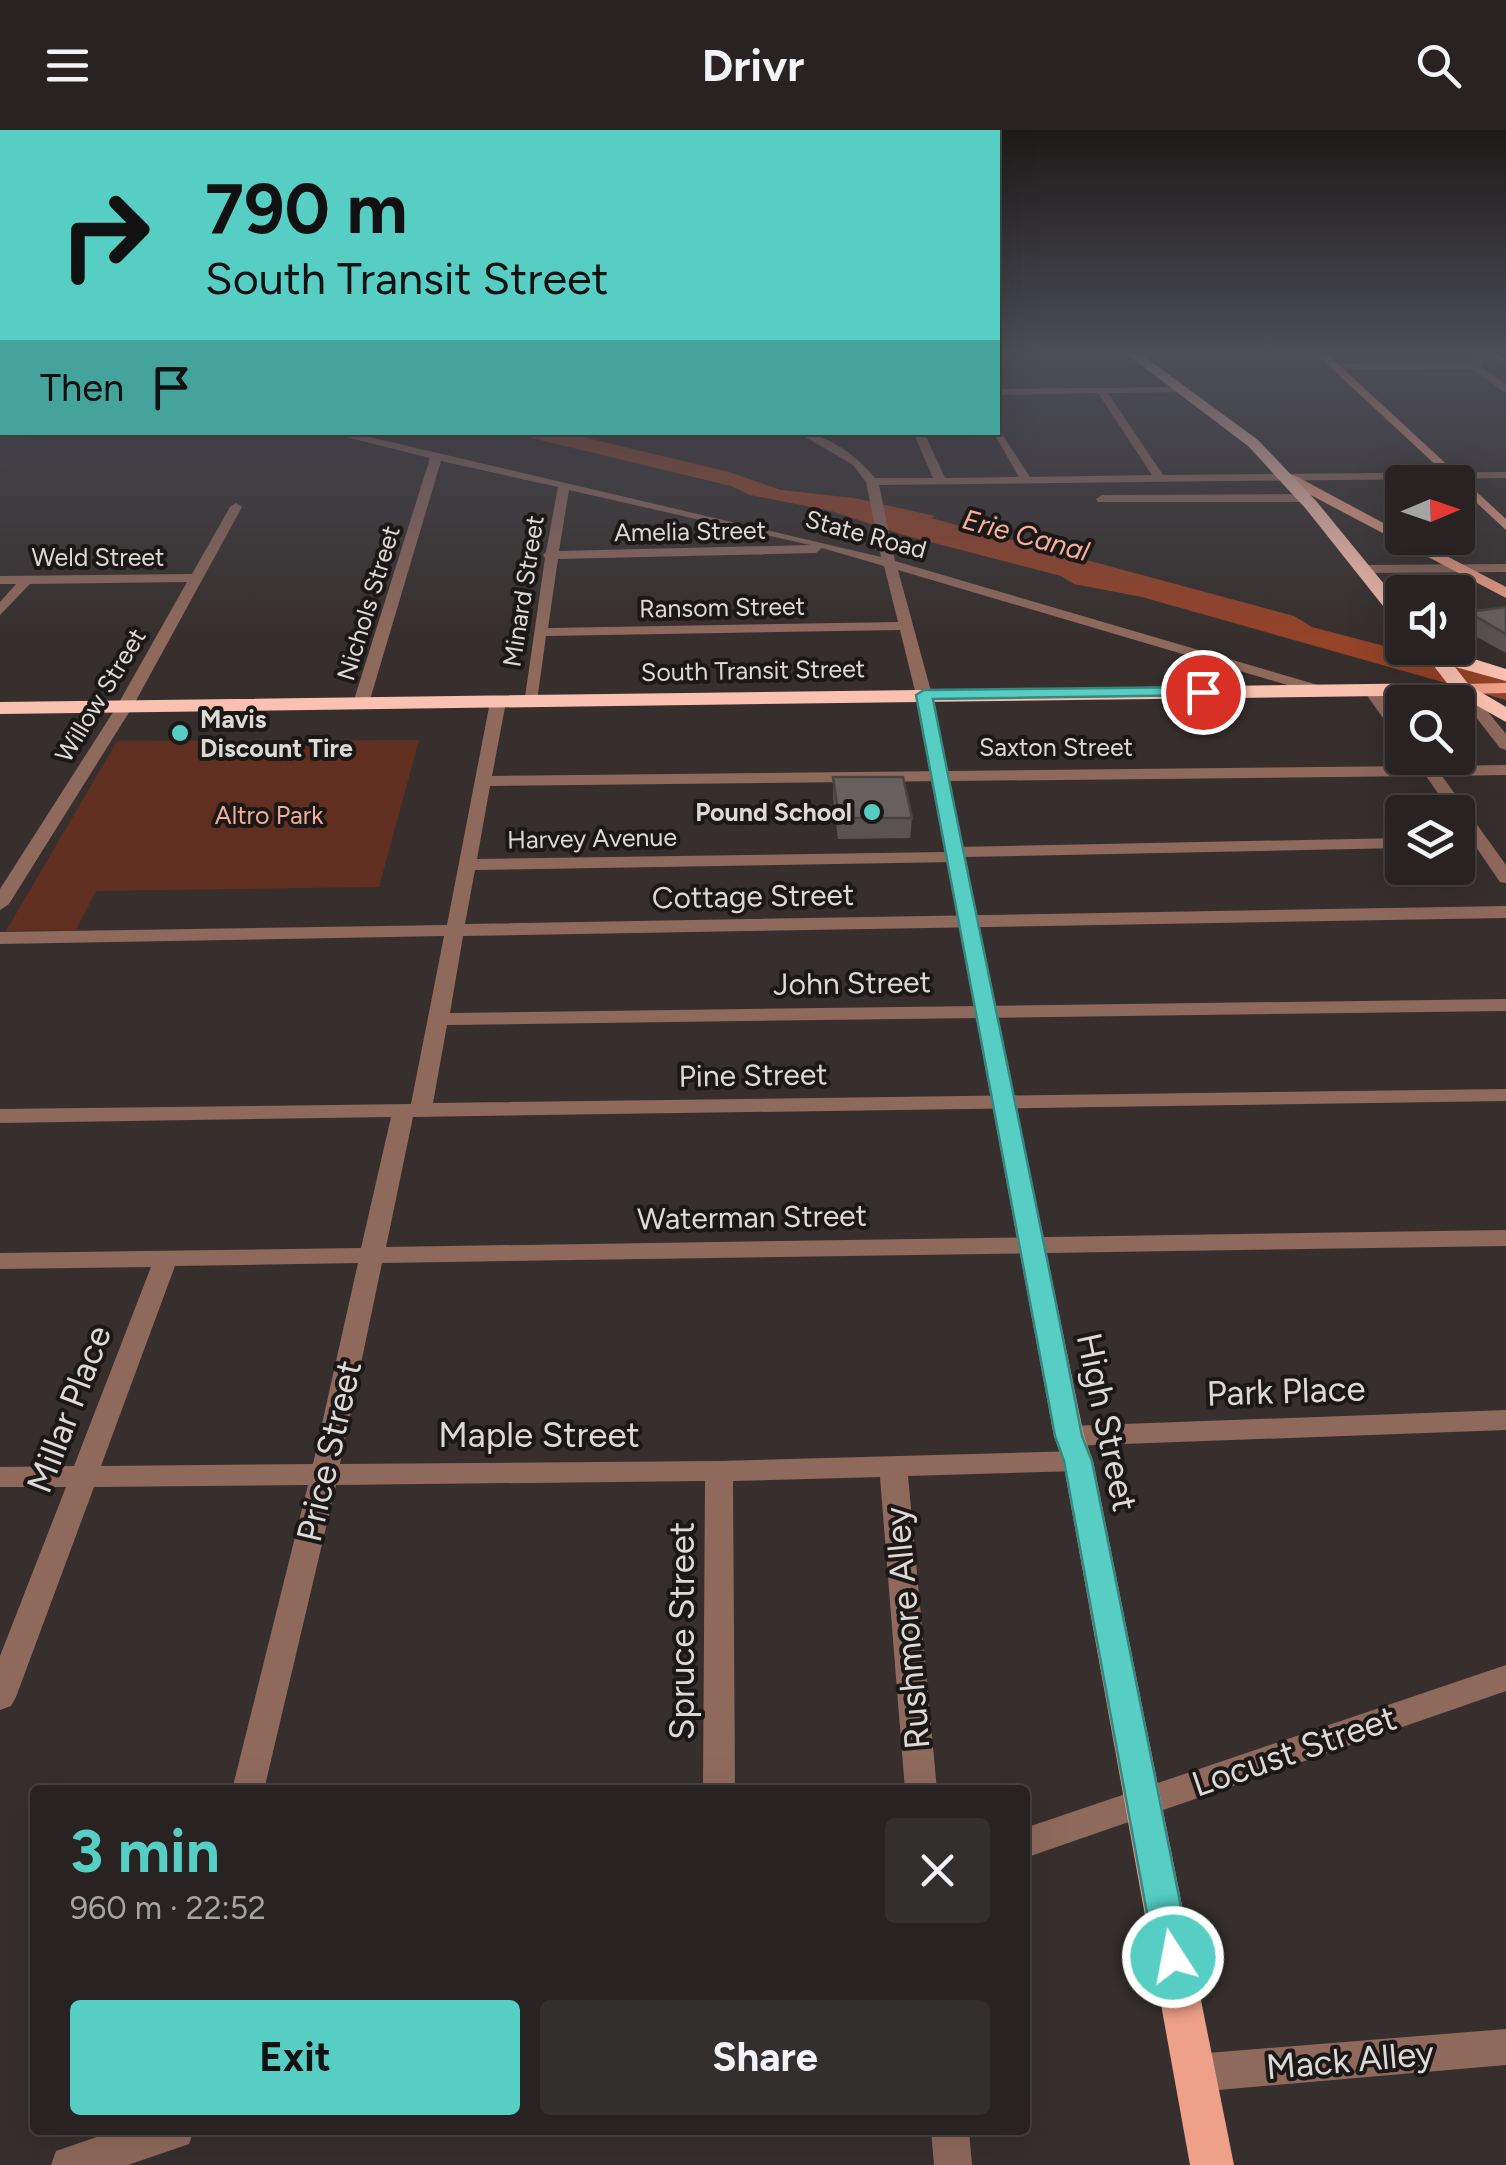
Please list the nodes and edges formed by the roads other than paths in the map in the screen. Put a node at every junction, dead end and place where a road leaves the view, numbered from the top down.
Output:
1 (391, 447) edge
2 (829, 447) edge
3 (925, 447) edge
4 (1007, 447) edge
5 (1139, 447) edge
6 (1257, 447) edge
7 (1420, 447) edge
8 (436, 458) junction
9 (1439, 465) edge
10 (1506, 475) edge
11 (1475, 476) edge
12 (1385, 477) edge
13 (1289, 478) junction
14 (1160, 479) junction
15 (1027, 481) junction
16 (941, 482) junction
17 (563, 488) junction
18 (873, 488) junction
19 (1302, 498) junction
20 (1475, 498) edge
21 (1102, 499) dead end
22 (236, 507) dead end
23 (1506, 526) edge
24 (830, 546) junction
25 (549, 555) junction
26 (889, 563) junction
27 (1460, 568) junction
28 (1506, 568) edge
29 (1360, 569) junction
30 (196, 578) junction
31 (0, 580) edge
32 (26, 580) junction
33 (1506, 592) edge
34 (1385, 598) edge
35 (0, 611) edge
36 (906, 626) junction
37 (539, 632) junction
38 (1444, 665) edge
39 (1475, 665) edge
40 (1506, 675) edge
41 (1460, 685) edge
42 (1475, 688) edge
43 (1506, 688) edge
44 (1371, 690) junction
45 (1385, 690) edge
46 (1323, 691) junction
47 (924, 695) junction
48 (1475, 696) edge
49 (529, 701) junction
50 (498, 702) junction
51 (361, 703) junction
52 (1475, 704) edge
53 (125, 706) junction
54 (0, 708) edge
55 (1385, 709) edge
56 (1506, 716) edge
57 (1506, 745) edge
58 (1385, 765) edge
59 (1475, 768) edge
60 (1506, 770) edge
61 (939, 773) junction
62 (1434, 775) edge
63 (486, 780) junction
64 (1475, 841) edge
65 (1479, 841) junction
66 (1385, 843) edge
67 (954, 854) junction
68 (470, 865) junction
69 (1506, 878) edge
70 (0, 904) edge
71 (1506, 912) edge
72 (968, 923) junction
73 (456, 931) junction
74 (0, 938) edge
75 (1506, 1005) edge
76 (986, 1011) junction
77 (438, 1019) junction
78 (1506, 1095) edge
79 (1001, 1102) junction
80 (412, 1111) junction
81 (0, 1116) edge
82 (1506, 1238) edge
83 (1033, 1245) junction
84 (372, 1256) junction
85 (0, 1260) edge
86 (166, 1260) junction
87 (1506, 1420) edge
88 (1073, 1449) junction
89 (894, 1466) junction
90 (719, 1471) junction
91 (324, 1474) junction
92 (84, 1476) junction
93 (0, 1477) edge
94 (1506, 1678) edge
95 (0, 1697) edge
96 (249, 1785) edge
97 (719, 1785) edge
98 (921, 1785) edge
99 (1144, 1803) junction
100 (1030, 1841) edge
101 (1506, 2046) edge
102 (1194, 2073) junction
103 (157, 2135) edge
104 (950, 2135) edge
105 (70, 2165) edge
106 (953, 2165) edge
107 (1212, 2165) edge

1 - 8 street, State Road
2 - 18 street
3 - 16 street
4 - 15 street
5 - 14 street
6 - 13 highway
7 - 9 main road
8 - 17 street, State Road
8 - 51 street, Nichols Street
10 - 11 street
12 - 13 street
13 - 14 street
13 - 19 highway
13 - 27 main road
14 - 15 street
15 - 16 street
16 - 18 street
17 - 24 street, State Road
17 - 25 street, Minard Street
18 - 26 street
19 - 21 street
19 - 29 highway
20 - 23 main road
22 - 30 street, Willow Street
24 - 25 street, Amelia Street
24 - 26 street, State Road
25 - 37 street, Minard Street
26 - 36 street
26 - 46 street, State Road
27 - 28 street
27 - 29 street
27 - 33 main road
29 - 34 highway
30 - 32 street, Weld Street
30 - 53 street, Willow Street
31 - 32 street, Weld Street
32 - 35 street
36 - 37 street, Ransom Street
36 - 47 street
37 - 49 street, Minard Street
38 - 41 highway
39 - 40 highway
42 - 43 main road, South Transit Street
44 - 45 highway, South Transit Street
44 - 46 highway, South Transit Street
44 - 55 street
46 - 47 highway, South Transit Street
47 - 49 highway, South Transit Street
47 - 61 main road, High Street
48 - 56 highway
49 - 50 highway, South Transit Street
50 - 51 highway, South Transit Street
50 - 63 street, Price Street
51 - 53 highway, South Transit Street
52 - 57 street
53 - 54 highway, South Transit Street
53 - 70 street, Willow Street
58 - 61 street, Saxton Street
59 - 60 street, Saxton Street
61 - 63 street, Saxton Street
61 - 67 main road, High Street
62 - 65 street
63 - 68 street, Price Street
64 - 65 street
65 - 69 street
66 - 67 street, Harvey Avenue
67 - 68 street, Harvey Avenue
67 - 72 main road, High Street
68 - 73 street, Price Street
71 - 72 street, Cottage Street
72 - 73 street, Cottage Street
72 - 76 main road, High Street
73 - 74 street, Cottage Street
73 - 77 street, Price Street
75 - 76 street, John Street
76 - 77 street, John Street
76 - 79 main road, High Street
77 - 80 street, Price Street
78 - 79 street, Pine Street
79 - 80 street, Pine Street
79 - 83 main road, High Street
80 - 81 street, Pine Street
80 - 84 street, Price Street
82 - 83 street, Waterman Street
83 - 84 street, Waterman Street
83 - 88 main road, High Street
84 - 86 street, Waterman Street
84 - 91 street, Price Street
85 - 86 street, Waterman Street
86 - 92 street, Millar Place
87 - 88 street, Park Place
88 - 89 street, Maple Street
88 - 99 main road, High Street
89 - 90 street, Maple Street
89 - 98 street, Rushmore Alley
90 - 91 street, Maple Street
90 - 97 street, Spruce Street
91 - 92 street, Maple Street
91 - 96 street, Price Street
92 - 93 street, Maple Street
92 - 95 street, Millar Place
94 - 99 street, Locust Street
99 - 100 street, Locust Street
99 - 102 main road, High Street
101 - 102 street, Mack Alley
102 - 107 main road, High Street
103 - 105 street
104 - 106 street

